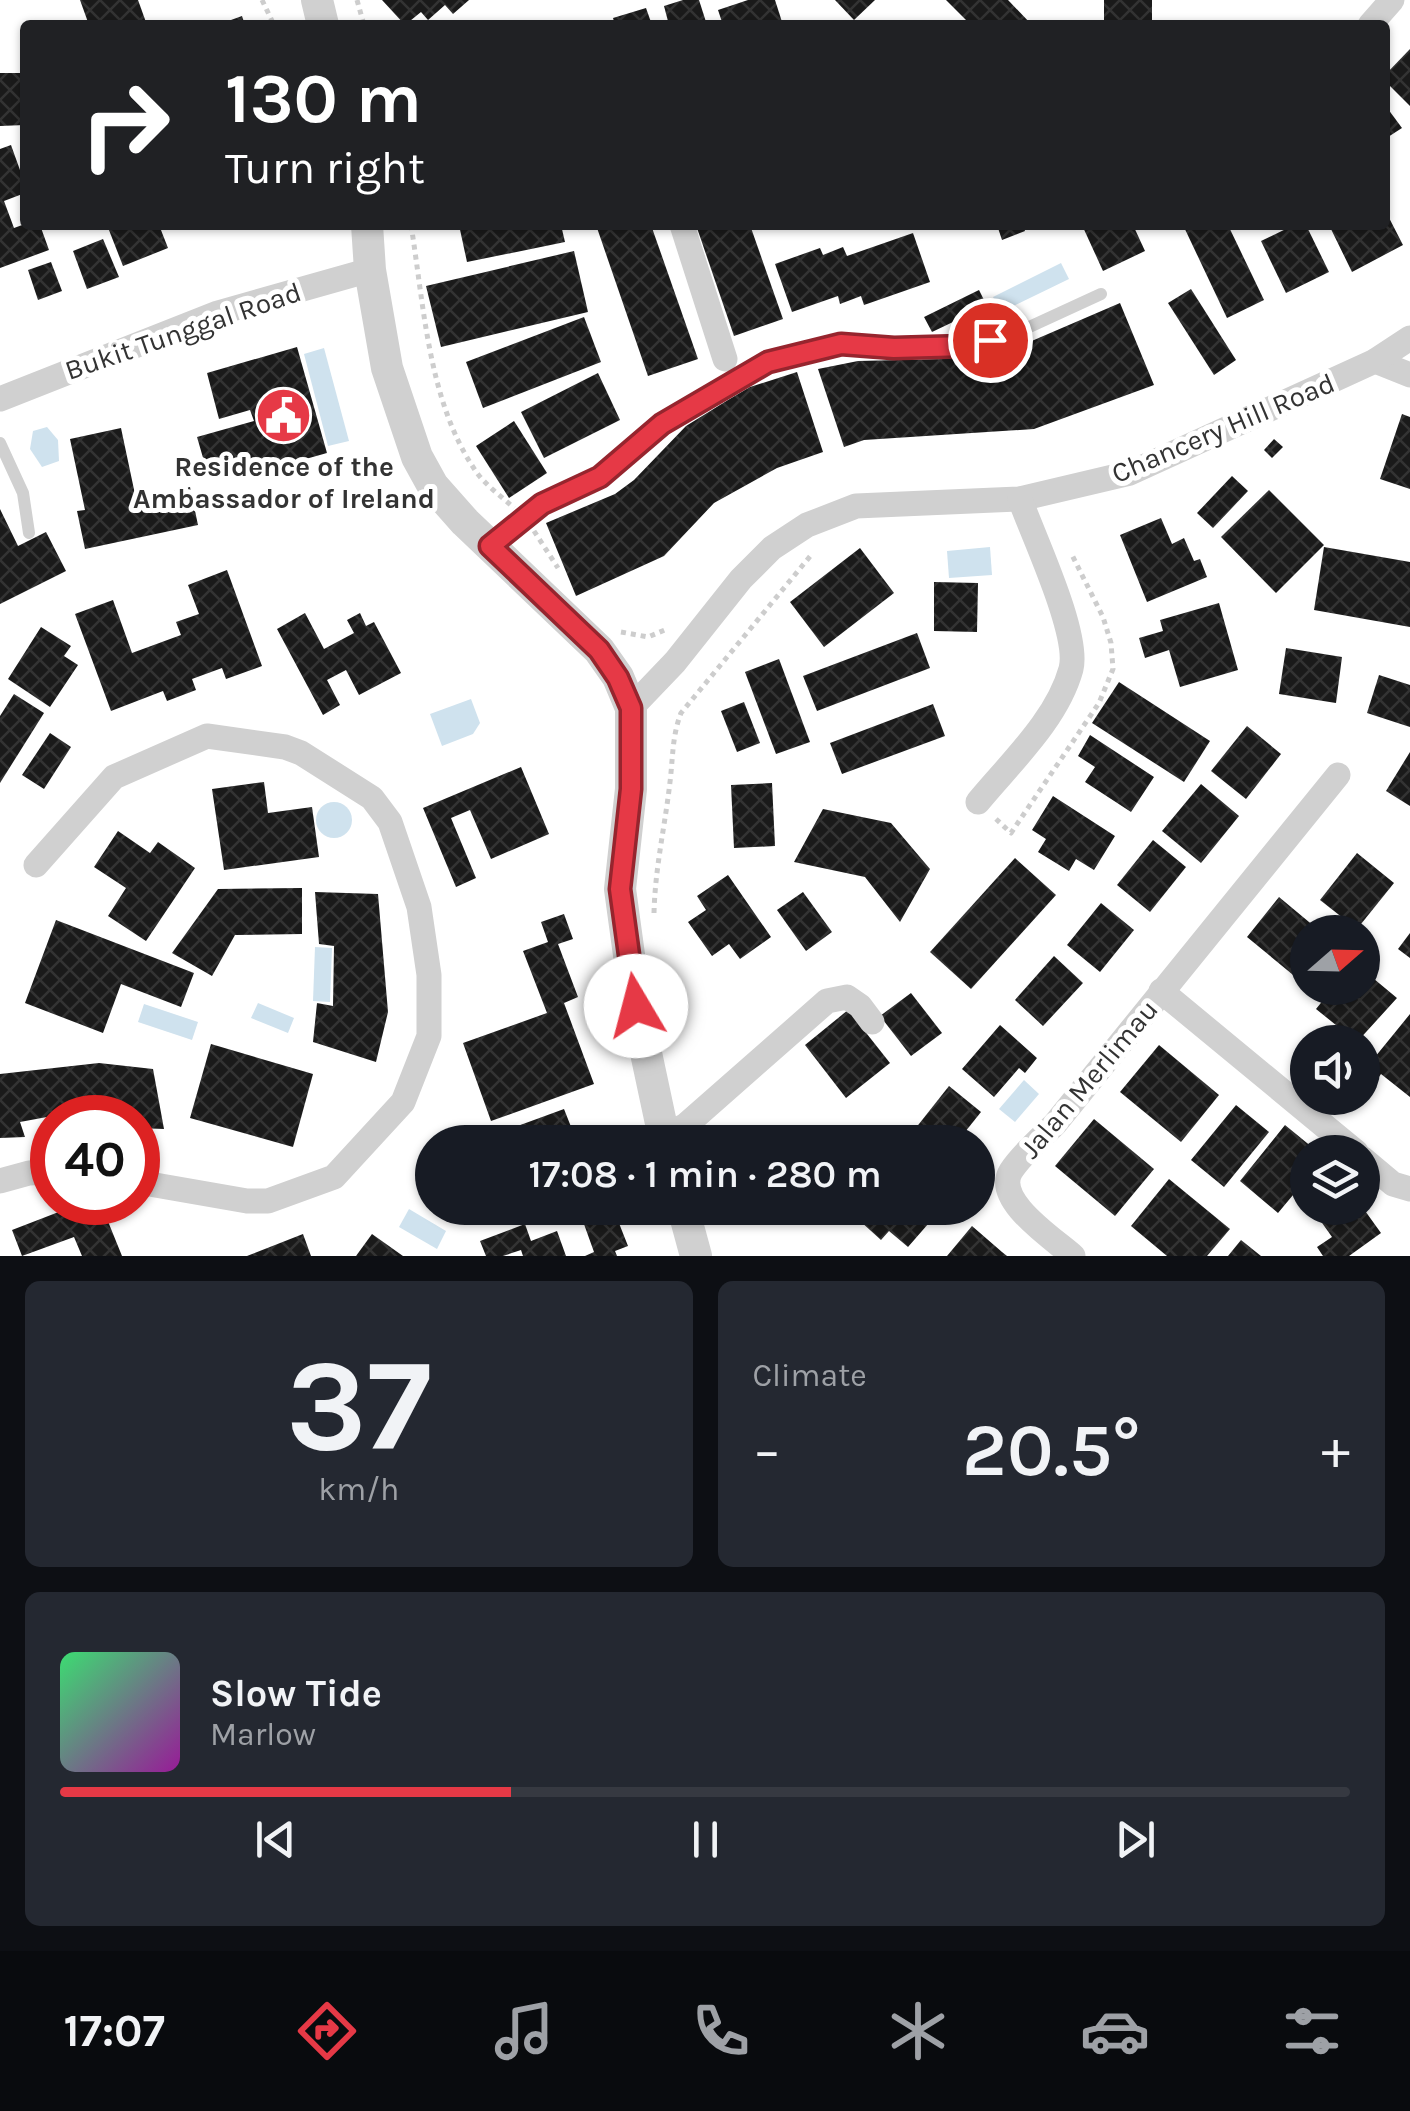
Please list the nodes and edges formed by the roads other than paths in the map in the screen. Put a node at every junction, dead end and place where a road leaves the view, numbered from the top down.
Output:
1 (1392, 0) edge
2 (1374, 20) edge
3 (367, 230) edge
4 (684, 230) edge
5 (370, 270) junction
6 (1101, 294) dead end
7 (1410, 338) edge
8 (724, 359) dead end
9 (1376, 361) junction
10 (1410, 375) edge
11 (0, 399) edge
12 (0, 443) edge
13 (1020, 499) junction
14 (29, 533) dead end
15 (490, 546) junction
16 (631, 708) junction
17 (1338, 775) dead end
18 (978, 802) dead end
19 (36, 864) dead end
20 (1161, 991) junction
21 (872, 1022) dead end
22 (661, 1125) edge
23 (686, 1125) edge
24 (1335, 1135) edge
25 (30, 1173) edge
26 (1380, 1173) edge
27 (0, 1181) edge
28 (160, 1186) edge
29 (1410, 1189) edge
30 (688, 1225) edge
31 (696, 1256) edge
32 (1073, 1256) edge

1 - 2 street
3 - 5 street
4 - 8 street
5 - 11 street, Bukit Tunggal Road
5 - 15 street
6 - 15 lane
7 - 9 street, Chancery Hill Road
9 - 10 street
9 - 13 street, Chancery Hill Road
12 - 14 lane
13 - 16 street, Chancery Hill Road
13 - 18 street
15 - 16 street
16 - 22 street
17 - 20 street, Jalan Merlimau
19 - 28 street
20 - 24 street, Jalan Merlimau
20 - 32 street, Jalan Merlimau
21 - 23 street
25 - 27 street
26 - 29 street
30 - 31 street

